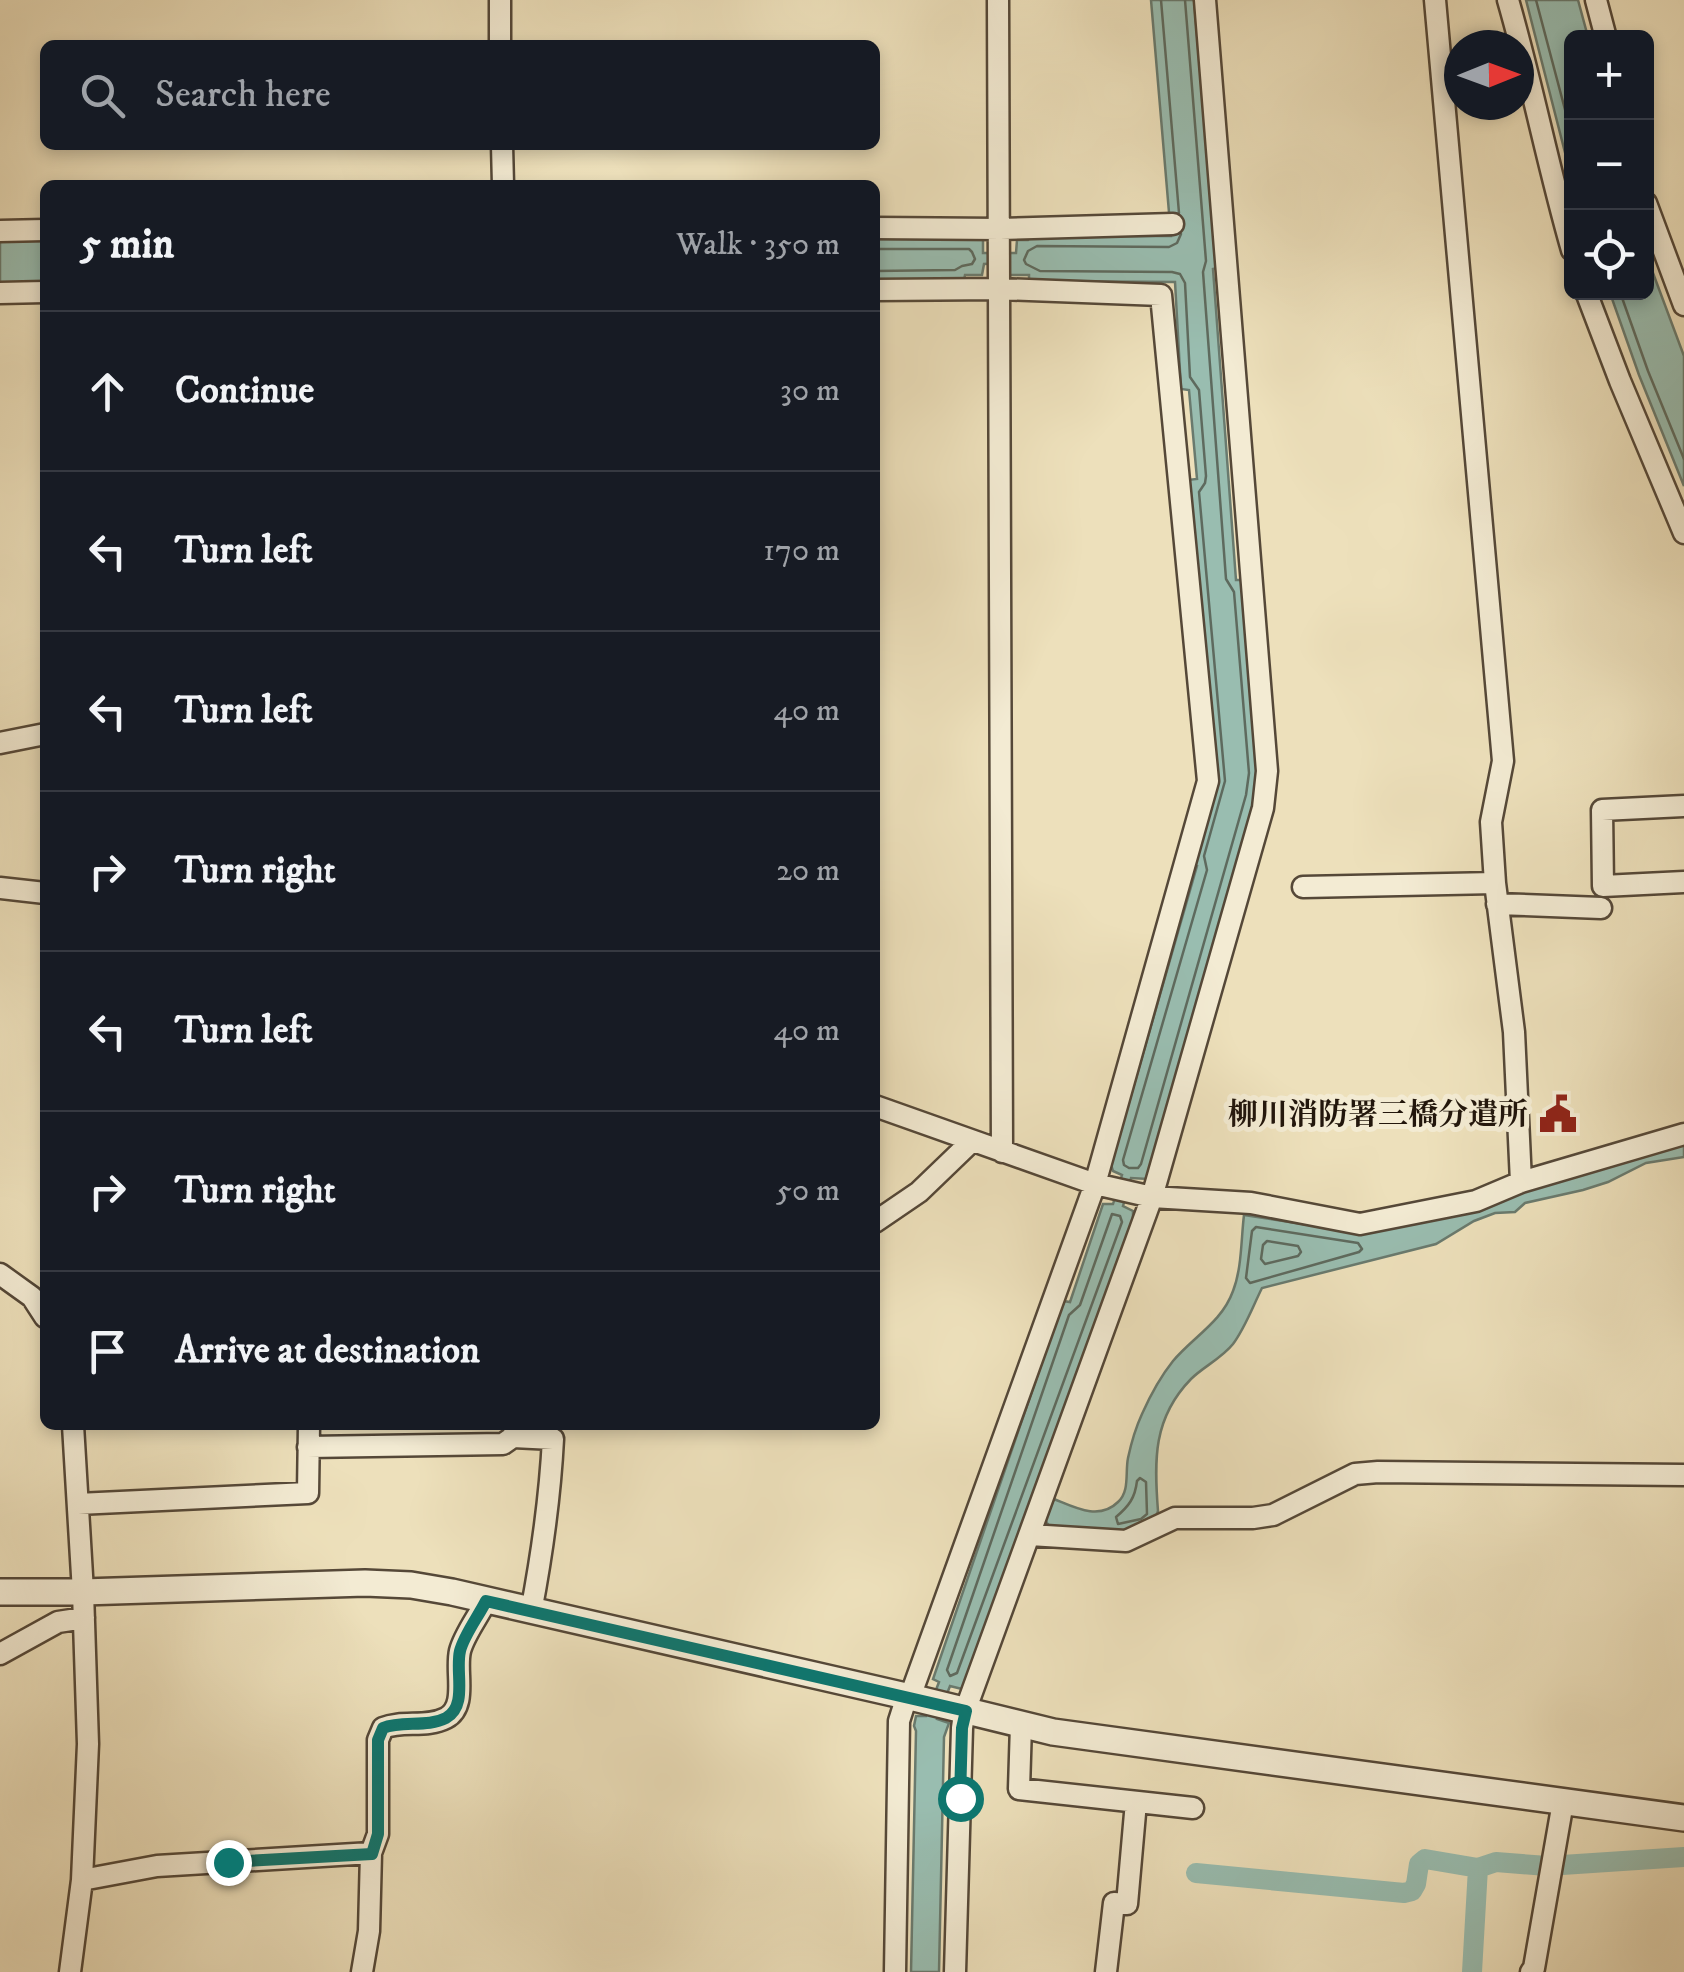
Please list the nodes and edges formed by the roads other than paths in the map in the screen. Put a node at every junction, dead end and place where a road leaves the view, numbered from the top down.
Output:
1 (500, 0) edge
2 (998, 0) edge
3 (1205, 0) edge
4 (1436, 0) edge
5 (1508, 0) edge
6 (1596, 0) edge
7 (1604, 30) edge
8 (500, 40) edge
9 (502, 150) edge
10 (503, 180) edge
11 (1649, 210) edge
12 (1564, 223) edge
13 (1173, 224) dead end
14 (880, 228) edge
15 (1000, 229) junction
16 (40, 230) edge
17 (0, 231) edge
18 (1000, 289) junction
19 (880, 290) edge
20 (0, 292) edge
21 (40, 292) edge
22 (1589, 300) edge
23 (1684, 305) edge
24 (1684, 533) edge
25 (40, 735) edge
26 (0, 743) edge
27 (1684, 806) edge
28 (1684, 882) edge
29 (1303, 886) dead end
30 (0, 888) edge
31 (40, 892) edge
32 (1496, 894) junction
33 (1601, 908) dead end
34 (880, 1108) edge
35 (1684, 1134) edge
36 (972, 1141) junction
37 (1002, 1152) junction
38 (1522, 1182) junction
39 (1094, 1184) junction
40 (1152, 1196) junction
41 (880, 1219) edge
42 (0, 1274) edge
43 (40, 1309) edge
44 (73, 1430) edge
45 (308, 1430) edge
46 (515, 1431) edge
47 (1684, 1475) edge
48 (78, 1504) junction
49 (1030, 1535) junction
50 (0, 1592) edge
51 (83, 1592) junction
52 (486, 1601) junction
53 (530, 1612) junction
54 (84, 1618) junction
55 (0, 1654) edge
56 (914, 1698) junction
57 (962, 1710) junction
58 (1021, 1724) junction
59 (1136, 1802) junction
60 (1563, 1802) junction
61 (1193, 1808) dead end
62 (1684, 1818) edge
63 (372, 1854) junction
64 (82, 1880) junction
65 (70, 1972) edge
66 (362, 1972) edge
67 (895, 1972) edge
68 (955, 1972) edge
69 (1106, 1972) edge
70 (1531, 1972) edge

1 - 8 street
2 - 15 street
3 - 40 street
4 - 32 street
5 - 12 street
6 - 7 street
9 - 10 street
11 - 23 street
13 - 15 street
14 - 15 street
15 - 18 street
16 - 17 street
18 - 19 street
18 - 37 street
18 - 39 street
20 - 21 street
22 - 24 street
25 - 26 street
27 - 28 street
29 - 32 street
30 - 31 street
32 - 33 street
32 - 38 street
34 - 36 street
35 - 38 street
36 - 37 street
36 - 41 street
37 - 39 street
38 - 40 street
39 - 40 street
39 - 56 street
40 - 49 street
42 - 43 street
44 - 48 street
45 - 46 street
45 - 48 street
46 - 53 street
47 - 49 street
48 - 51 street
49 - 57 street
50 - 51 street
51 - 52 street
51 - 54 street
52 - 53 street
52 - 63 street
53 - 56 street
54 - 55 street
54 - 64 street
56 - 57 street
56 - 67 street
57 - 58 street
57 - 68 street
58 - 59 street
58 - 60 street
59 - 61 street
59 - 69 street
60 - 62 street
60 - 70 street
63 - 64 street
63 - 66 street
64 - 65 street

